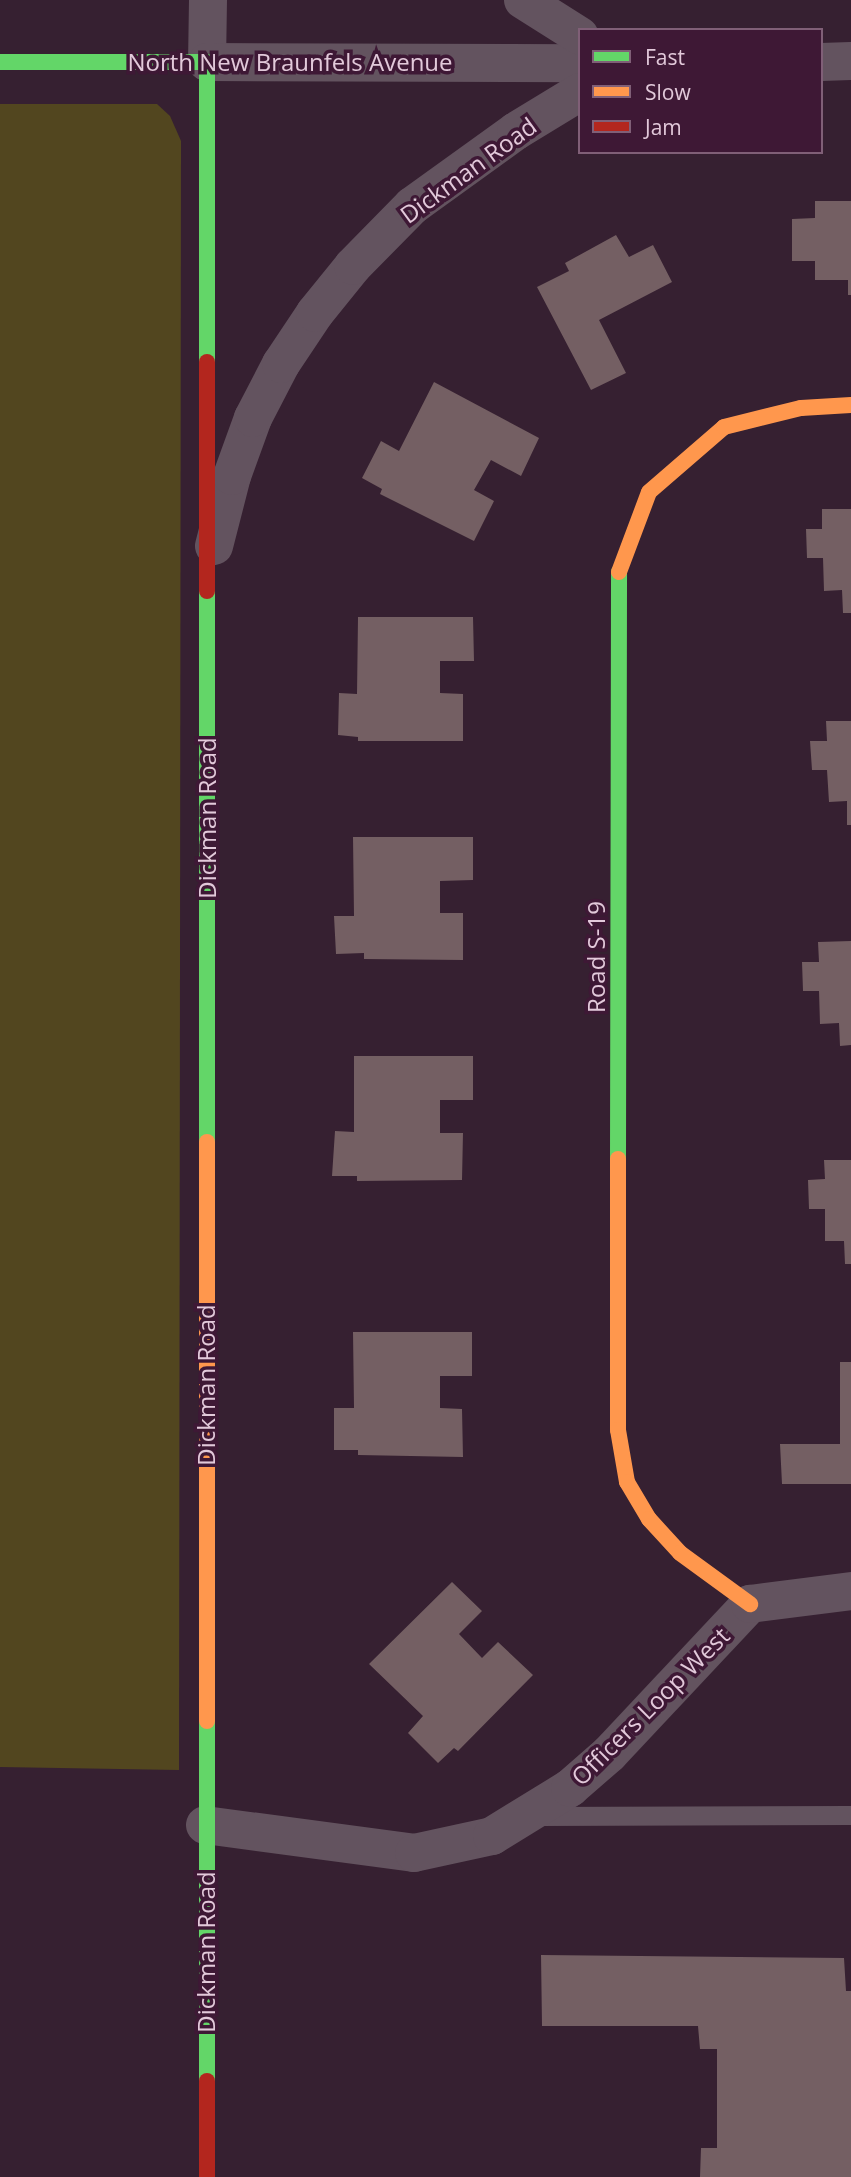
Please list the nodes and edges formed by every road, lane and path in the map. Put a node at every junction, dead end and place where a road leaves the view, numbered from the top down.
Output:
1 (208, 0) edge
2 (523, 0) edge
3 (578, 35) edge
4 (851, 61) edge
5 (0, 62) edge
6 (207, 62) junction
7 (823, 62) edge
8 (578, 63) edge
9 (578, 93) edge
10 (851, 405) edge
11 (207, 593) junction
12 (851, 1591) edge
13 (750, 1604) junction
14 (851, 1815) edge
15 (528, 1816) junction
16 (205, 1825) junction
17 (207, 2177) edge

1 - 6 street
2 - 3 street
4 - 7 street
5 - 6 street, North New Braunfels Avenue
6 - 8 street, North New Braunfels Avenue
6 - 11 street, Dickman Road
9 - 11 street, Dickman Road
10 - 13 street, Road S-19
11 - 16 street, Dickman Road
12 - 13 street
13 - 15 street, Officers Loop West
14 - 15 lane
15 - 16 street, Officers Loop West
16 - 17 street, Dickman Road

